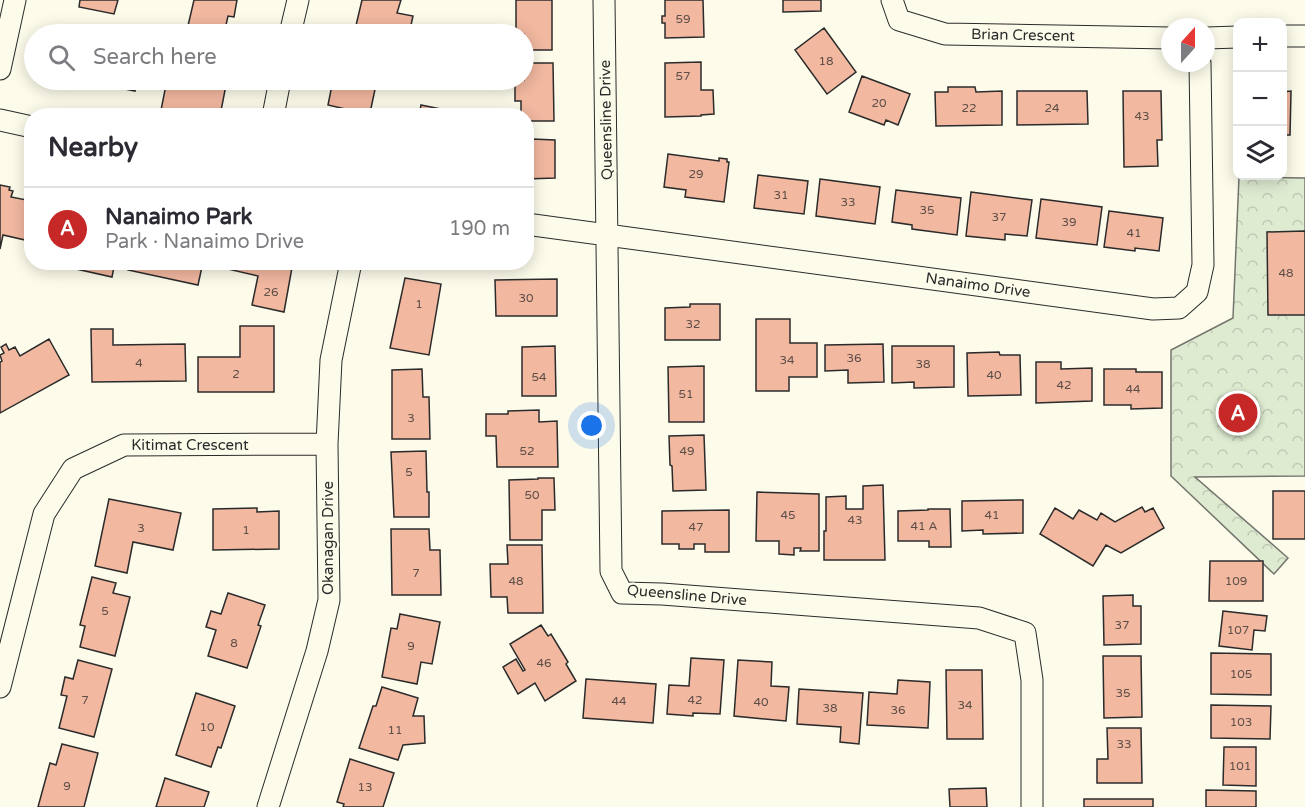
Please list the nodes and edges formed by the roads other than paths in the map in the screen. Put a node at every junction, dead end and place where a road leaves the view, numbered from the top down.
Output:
1 (15, 0) edge
2 (298, 0) edge
3 (604, 0) edge
4 (892, 0) edge
5 (292, 24) edge
6 (1287, 36) edge
7 (1305, 36) edge
8 (1233, 37) edge
9 (1161, 38) edge
10 (1215, 38) edge
11 (0, 69) edge
12 (1200, 72) edge
13 (278, 90) edge
14 (275, 108) edge
15 (0, 120) edge
16 (24, 125) edge
17 (534, 225) edge
18 (607, 235) junction
19 (349, 270) edge
20 (327, 444) junction
21 (0, 687) edge
22 (268, 807) edge
23 (1032, 807) edge

1 - 11 street
2 - 5 street
3 - 18 street, Queensline Drive
4 - 9 street, Brian Crescent
6 - 7 street
8 - 10 street
12 - 18 street, Nanaimo Drive
13 - 14 street
15 - 16 street
17 - 18 street, Nanaimo Drive
18 - 23 street, Queensline Drive
19 - 20 street, Okanagan Drive
20 - 21 street, Kitimat Crescent
20 - 22 street, Okanagan Drive

